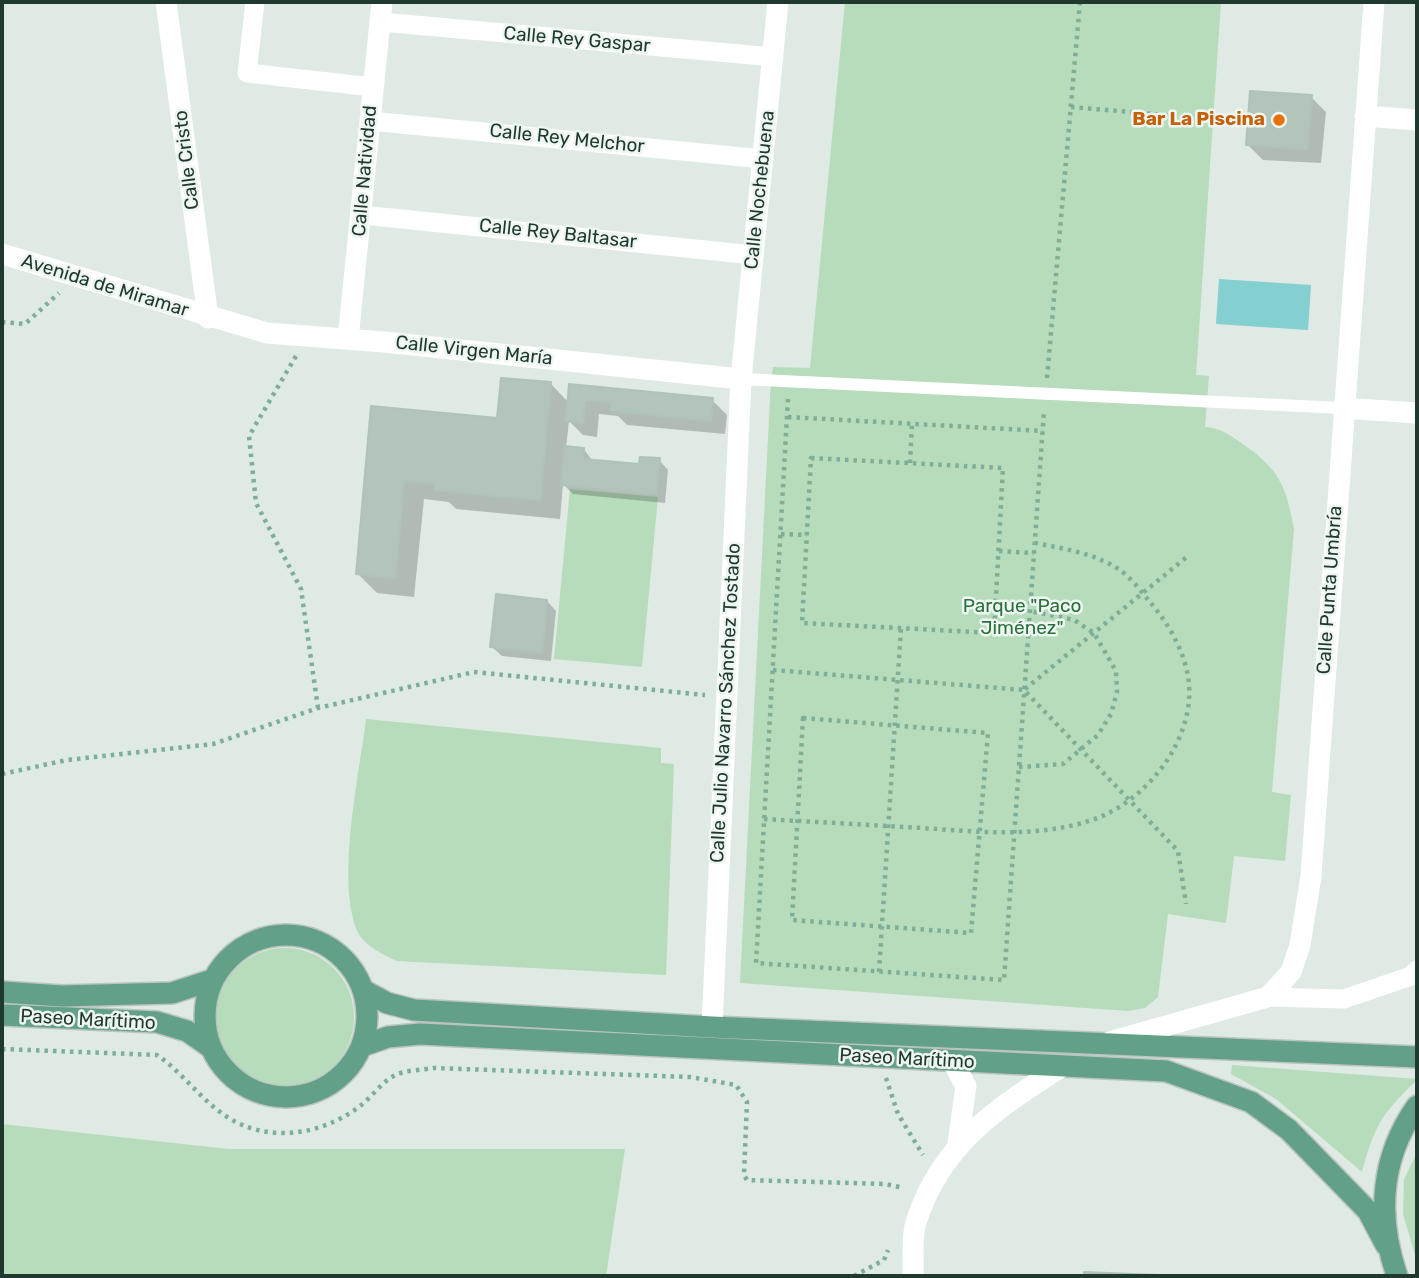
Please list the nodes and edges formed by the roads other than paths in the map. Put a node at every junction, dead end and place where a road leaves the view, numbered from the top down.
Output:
1 (166, 2) edge
2 (255, 2) edge
3 (778, 2) edge
4 (1374, 2) edge
5 (381, 12) edge
6 (774, 57) junction
7 (373, 87) junction
8 (1365, 116) junction
9 (1417, 120) edge
10 (370, 121) junction
11 (764, 159) junction
12 (362, 215) junction
13 (2, 254) edge
14 (754, 255) junction
15 (208, 318) junction
16 (348, 340) junction
17 (741, 379) junction
18 (1342, 408) junction
19 (1417, 413) edge
20 (1417, 970) edge
21 (212, 980) junction
22 (363, 990) junction
23 (2, 992) edge
24 (1268, 997) junction
25 (2, 1015) edge
26 (712, 1027) junction
27 (1103, 1044) junction
28 (362, 1046) junction
29 (210, 1047) junction
30 (1417, 1057) edge
31 (952, 1061) junction
32 (1061, 1067) junction
33 (1417, 1105) edge
34 (958, 1143) junction
35 (1386, 1245) junction
36 (913, 1276) edge
37 (1397, 1276) edge

1 - 15 street, Calle Cristo
2 - 7 street
3 - 6 street, Calle Nochebuena
4 - 8 street, Calle Punta Umbría
5 - 6 street, Calle Rey Gaspar
5 - 7 street, Calle Natividad
6 - 11 street, Calle Nochebuena
7 - 10 street, Calle Natividad
8 - 9 street
8 - 18 street, Calle Punta Umbría
10 - 11 street, Calle Rey Melchor
10 - 12 street, Calle Natividad
11 - 14 street, Calle Nochebuena
12 - 14 street, Calle Rey Baltasar
12 - 16 street, Calle Natividad
13 - 15 street, Avenida de Miramar
14 - 17 street, Calle Nochebuena
15 - 16 street, Calle Virgen María
16 - 17 street, Calle Virgen María
17 - 18 lane
17 - 26 street, Calle Julio Navarro Sánchez Tostado
18 - 19 street
18 - 24 street, Calle Punta Umbría
20 - 24 street
21 - 22 main road
21 - 23 main road, Paseo Marítimo
21 - 29 main road
22 - 26 main road, Paseo Marítimo
22 - 28 main road
24 - 27 street
25 - 29 main road, Paseo Marítimo
26 - 27 main road, Paseo Marítimo
27 - 30 main road, Paseo Marítimo
28 - 29 main road
28 - 31 main road, Paseo Marítimo
31 - 32 main road, Paseo Marítimo
31 - 34 street
32 - 34 street
32 - 35 main road, Paseo Marítimo
33 - 35 main road
34 - 36 street
35 - 37 main road

